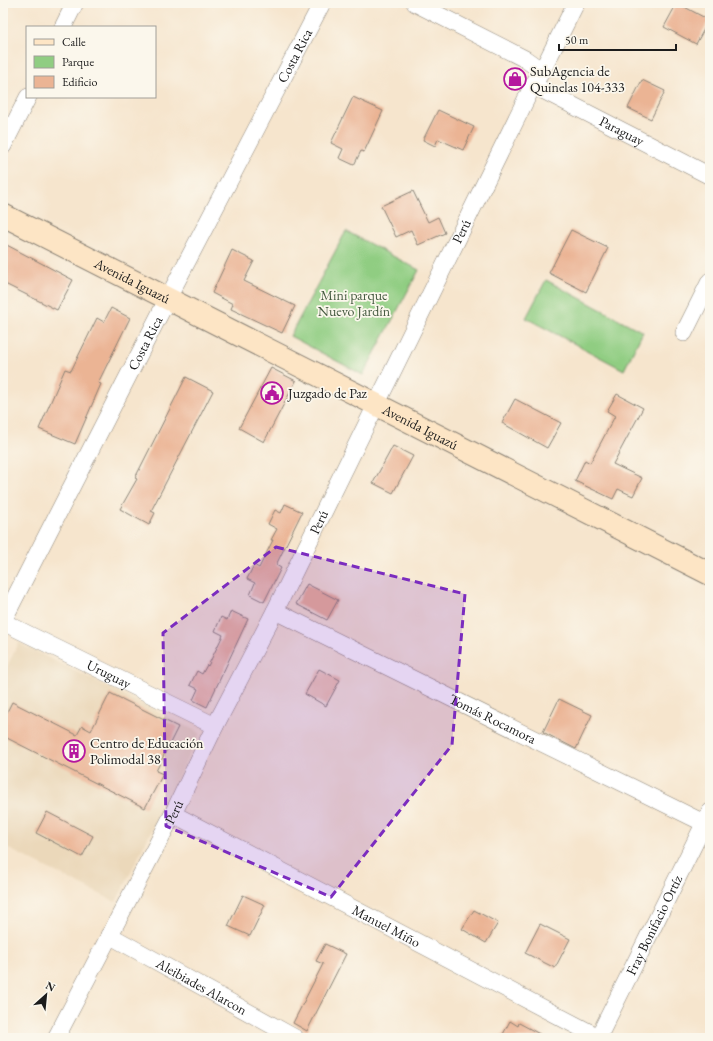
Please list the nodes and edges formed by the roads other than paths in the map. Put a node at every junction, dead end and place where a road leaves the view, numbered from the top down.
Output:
1 (75, 3) edge
2 (322, 3) edge
3 (415, 3) edge
4 (576, 3) edge
5 (64, 26) edge
6 (542, 70) junction
7 (533, 85) junction
8 (27, 98) edge
9 (3, 146) edge
10 (710, 176) edge
11 (3, 215) edge
12 (710, 281) edge
13 (168, 298) junction
14 (684, 333) dead end
15 (376, 405) junction
16 (710, 574) edge
17 (275, 611) junction
18 (3, 621) edge
19 (215, 726) junction
20 (173, 814) junction
21 (708, 820) edge
22 (109, 935) junction
23 (56, 1038) edge
24 (295, 1038) edge
25 (599, 1038) edge

1 - 5 street
2 - 13 street, Costa Rica
3 - 6 street
4 - 6 street, Perú
6 - 7 street, Perú
7 - 10 street, Paraguay
7 - 15 street, Perú
8 - 9 street
11 - 13 main road, Avenida Iguazú
12 - 14 street
13 - 15 main road, Avenida Iguazú
13 - 18 street, Costa Rica
15 - 16 main road, Avenida Iguazú
15 - 17 street, Perú
17 - 19 street, Perú
17 - 21 street, Tomás Rocamora
18 - 19 street, Uruguay
19 - 20 street, Perú
20 - 22 street, Perú
20 - 25 street, Manuel Miño
21 - 25 street, Fray Bonifacio Ortíz
22 - 23 street, Perú
22 - 24 street, Aleibiades Alarcon

